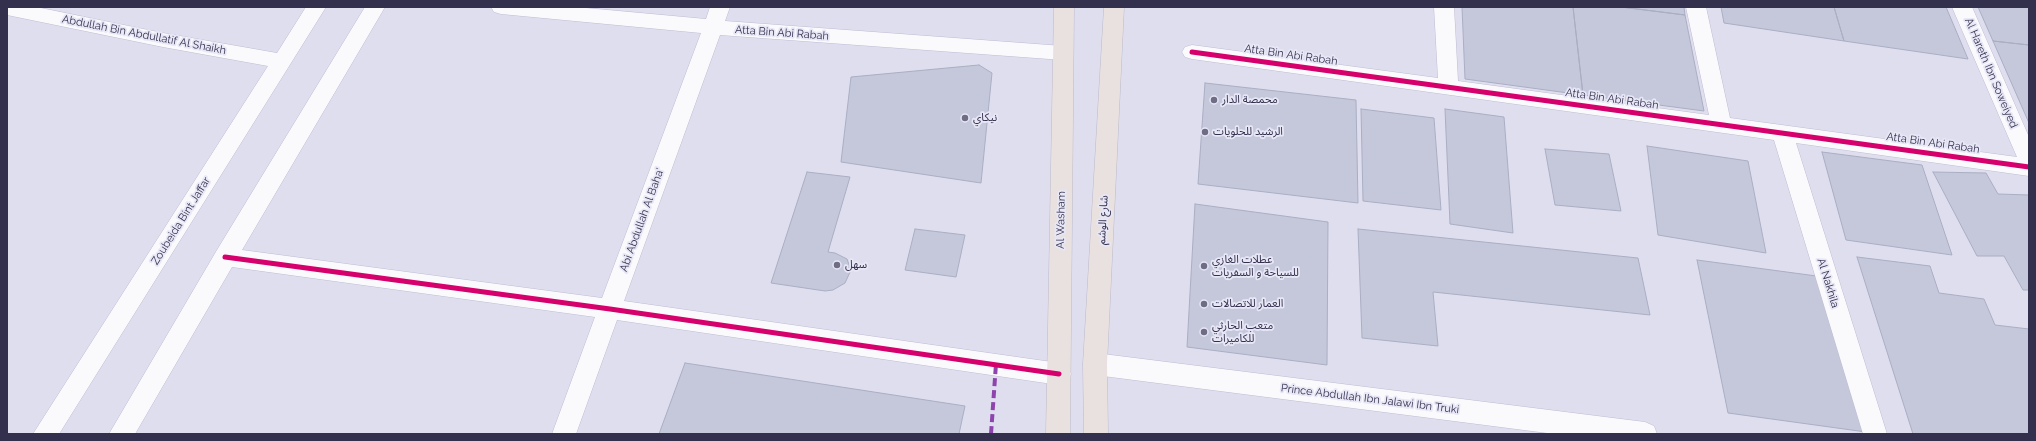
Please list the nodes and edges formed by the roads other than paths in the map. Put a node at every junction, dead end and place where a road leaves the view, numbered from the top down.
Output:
1 (376, 7) edge
2 (501, 7) edge
3 (720, 7) edge
4 (1064, 7) edge
5 (1114, 7) edge
6 (1444, 7) edge
7 (1696, 7) edge
8 (1962, 7) edge
9 (7, 8) edge
10 (312, 8) edge
11 (713, 27) junction
12 (1192, 52) dead end
13 (1062, 53) junction
14 (282, 61) junction
15 (1448, 86) junction
16 (1721, 124) junction
17 (1782, 132) junction
18 (2029, 161) edge
19 (2029, 167) edge
20 (225, 257) junction
21 (610, 309) junction
22 (1095, 364) junction
23 (1059, 374) junction
24 (45, 434) edge
25 (121, 434) edge
26 (564, 434) edge
27 (1058, 434) edge
28 (1096, 434) edge
29 (1645, 434) edge
30 (1875, 434) edge

1 - 20 street
2 - 11 street, Atta Bin Abi Rabah
3 - 11 street, Abi Abdullah Al Baha'
4 - 13 main road, Al Washam
5 - 22 main road, شارع الوشم
6 - 15 street
7 - 16 street
8 - 18 street, Al Hareth Ibn Soweiyed
9 - 14 street, Abdullah Bin Abdullatif Al Shaikh
10 - 14 street, Zoubeida Bint Jaffar
11 - 13 street, Atta Bin Abi Rabah
11 - 21 street, Abi Abdullah Al Baha'
12 - 15 street, Atta Bin Abi Rabah
13 - 23 main road, Al Washam
14 - 24 street, Zoubeida Bint Jaffar
15 - 16 street, Atta Bin Abi Rabah
16 - 17 street, Atta Bin Abi Rabah
17 - 19 street, Atta Bin Abi Rabah
17 - 30 street, Al Nakhila
20 - 21 street
20 - 25 street
21 - 23 street
21 - 26 street, Abi Abdullah Al Baha'
22 - 28 main road, شارع الوشم
22 - 29 street, Prince Abdullah Ibn Jalawi Ibn Truki
23 - 27 main road, Al Washam

